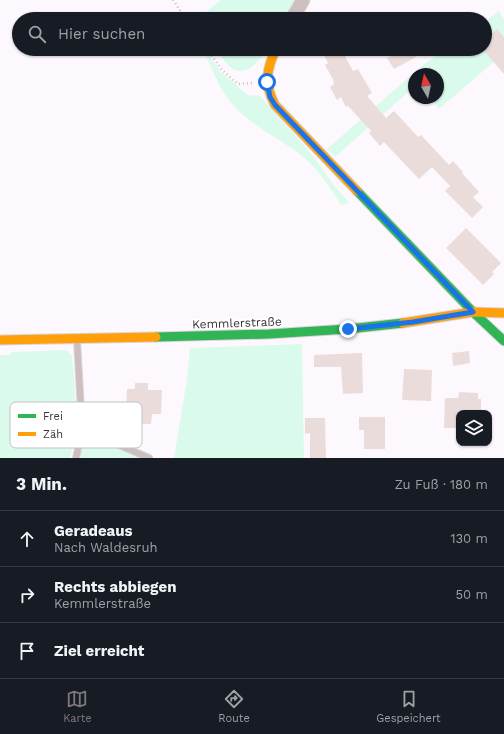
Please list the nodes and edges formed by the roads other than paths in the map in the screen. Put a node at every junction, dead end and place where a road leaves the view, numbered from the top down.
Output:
1 (303, 0) edge
2 (296, 12) edge
3 (272, 56) edge
4 (473, 312) junction
5 (504, 313) edge
6 (76, 338) junction
7 (0, 340) edge
8 (504, 341) edge
9 (80, 402) edge
10 (78, 448) edge
11 (126, 448) edge
12 (76, 458) edge
13 (149, 458) edge

1 - 2 street
3 - 4 street
4 - 5 street, Kemmlerstraße
4 - 6 street, Kemmlerstraße
4 - 8 street
6 - 7 street, Kemmlerstraße
6 - 9 lane
10 - 12 lane
11 - 13 lane

